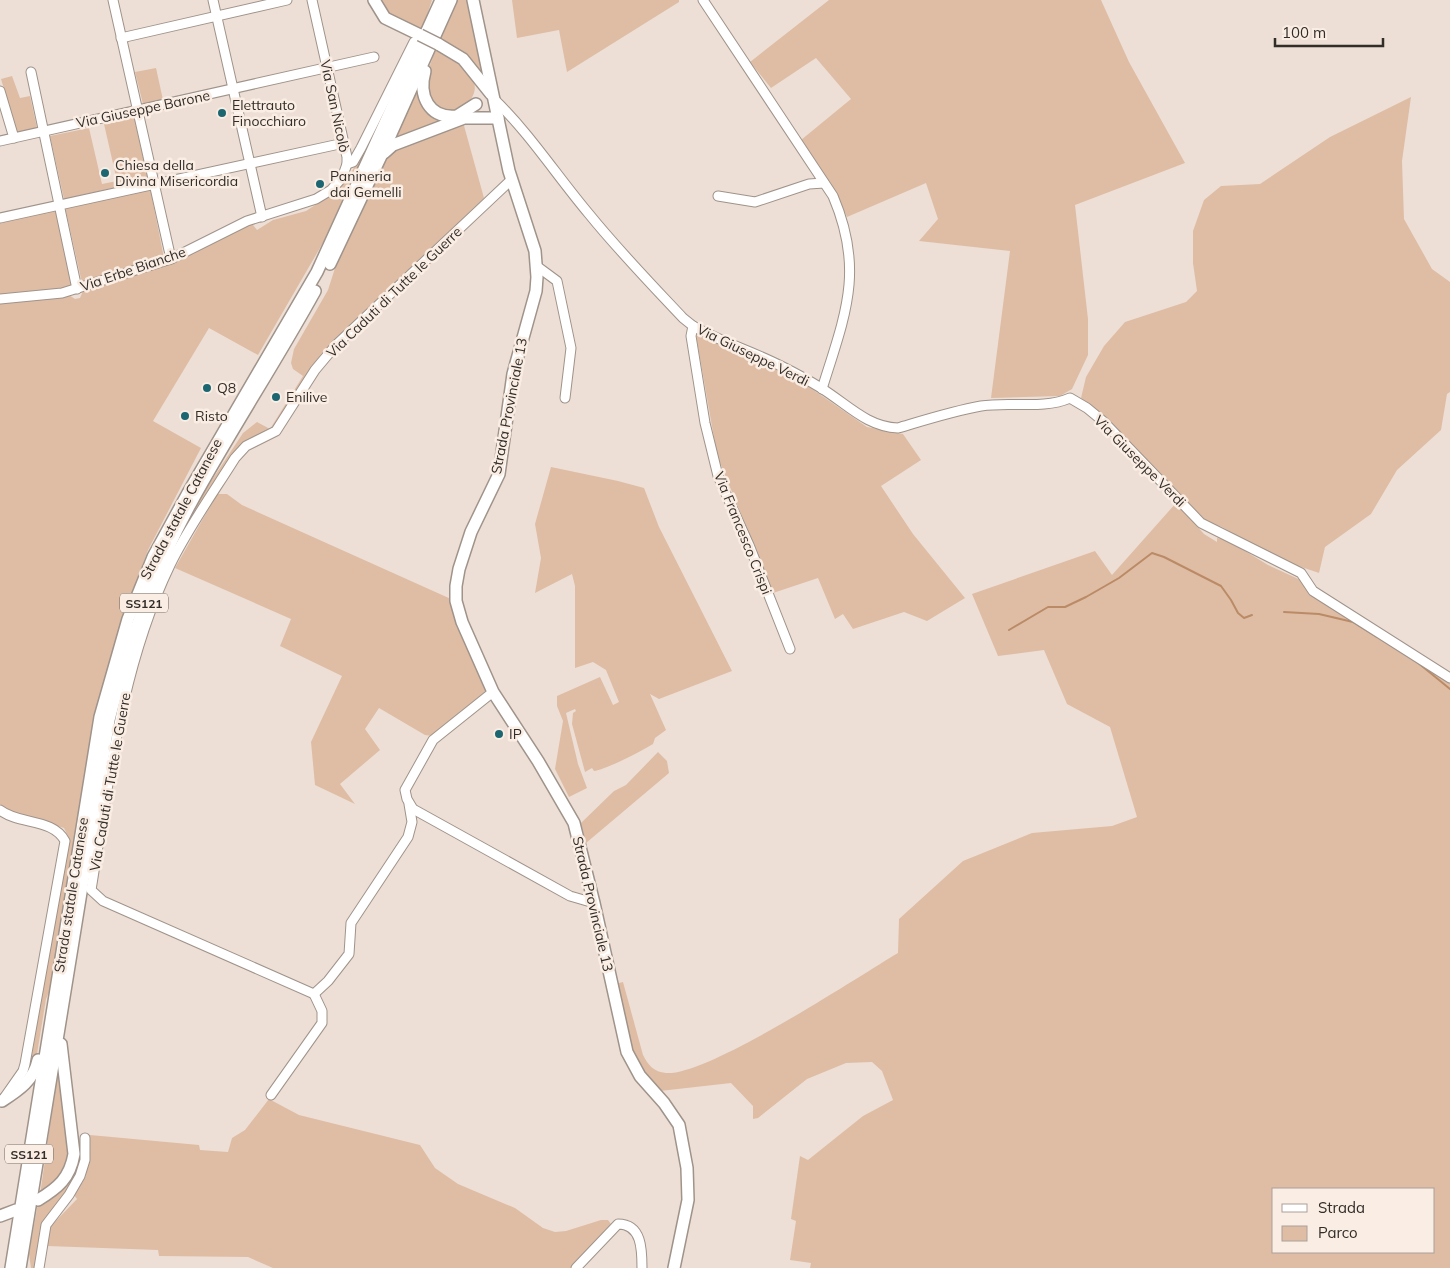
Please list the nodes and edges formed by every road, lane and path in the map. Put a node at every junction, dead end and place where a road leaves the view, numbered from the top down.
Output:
1 (113, 0) edge
2 (213, 0) edge
3 (287, 0) edge
4 (312, 0) edge
5 (374, 0) edge
6 (434, 0) edge
7 (441, 0) edge
8 (451, 0) edge
9 (473, 0) edge
10 (703, 0) edge
11 (216, 16) junction
12 (121, 38) junction
13 (426, 40) junction
14 (374, 57) dead end
15 (327, 68) junction
16 (31, 72) dead end
17 (481, 80) junction
18 (233, 89) junction
19 (0, 91) edge
20 (495, 100) junction
21 (476, 104) junction
22 (138, 110) junction
23 (512, 116) junction
24 (464, 118) junction
25 (498, 118) junction
26 (44, 131) junction
27 (14, 138) junction
28 (0, 141) edge
29 (344, 143) junction
30 (382, 154) junction
31 (250, 163) junction
32 (347, 164) junction
33 (511, 180) junction
34 (154, 183) junction
35 (824, 183) junction
36 (718, 196) dead end
37 (316, 199) joint
38 (59, 204) junction
39 (262, 217) junction
40 (0, 218) edge
41 (171, 259) junction
42 (538, 267) junction
43 (77, 289) junction
44 (0, 299) edge
45 (693, 326) junction
46 (822, 389) junction
47 (566, 398) dead end
48 (790, 649) dead end
49 (1450, 678) edge
50 (493, 692) junction
51 (410, 804) junction
52 (0, 810) edge
53 (594, 903) junction
54 (64, 991) junction
55 (314, 994) junction
56 (48, 1040) junction
57 (271, 1095) dead end
58 (1, 1102) edge
59 (85, 1138) dead end
60 (38, 1200) dead end
61 (16, 1210) dead end
62 (0, 1216) edge
63 (11, 1268) edge
64 (20, 1268) edge
65 (39, 1268) edge
66 (576, 1268) edge
67 (642, 1268) edge
68 (674, 1268) edge

1 - 12 street
2 - 11 street
3 - 11 street
4 - 15 street, Via San Nicolò
5 - 13 main road
6 - 13 main road
7 - 13 main road, Strada statale Catanese / SS121
8 - 13 main road, Strada statale Catanese / SS121
9 - 20 main road, Strada Provinciale 13
10 - 35 street
11 - 12 street
11 - 18 street
12 - 22 street
13 - 17 main road
13 - 21 main road
13 - 30 main road, Strada statale Catanese / SS121
13 - 32 street
13 - 56 main road, Strada statale Catanese / SS121
14 - 15 street, Via Giuseppe Barone
15 - 18 street, Via Giuseppe Barone
15 - 29 street, Via San Nicolò
16 - 26 street
17 - 20 main road
17 - 21 main road
18 - 22 street, Via Giuseppe Barone
18 - 31 street
19 - 27 street
20 - 23 street, Via Giuseppe Verdi
20 - 25 main road, Strada Provinciale 13
21 - 24 main road
22 - 26 street, Via Giuseppe Barone
22 - 34 street
23 - 25 street
23 - 45 street, Via Giuseppe Verdi
24 - 25 main road
24 - 30 main road
25 - 33 main road, Strada Provinciale 13
26 - 27 street, Via Giuseppe Barone
26 - 38 street
27 - 28 street, Via Giuseppe Barone
29 - 31 street
29 - 32 street, Via San Nicolò
30 - 54 main road, Strada statale Catanese / SS121
31 - 34 street
31 - 39 street
32 - 37 street, Via San Nicolò
33 - 42 main road, Strada Provinciale 13
33 - 55 street, Via Caduti di Tutte le Guerre
34 - 38 street
34 - 41 street
35 - 36 street
35 - 46 street
37 - 39 street, Via Erbe Bianche
38 - 40 street
38 - 43 street
39 - 41 street, Via Erbe Bianche
41 - 43 street, Via Erbe Bianche
42 - 47 street
42 - 50 main road, Strada Provinciale 13
43 - 44 street, Via Erbe Bianche
45 - 46 street, Via Giuseppe Verdi
45 - 48 street, Via Francesco Crispi
46 - 49 street, Via Giuseppe Verdi
50 - 51 street
50 - 53 main road, Strada Provinciale 13
51 - 53 street
51 - 55 street
52 - 58 street
53 - 68 main road, Strada Provinciale 13
54 - 60 main road
54 - 64 main road, Strada statale Catanese / SS121
55 - 57 street
56 - 58 main road
56 - 63 main road, Strada statale Catanese / SS121
59 - 65 street
61 - 62 main road
66 - 67 street

